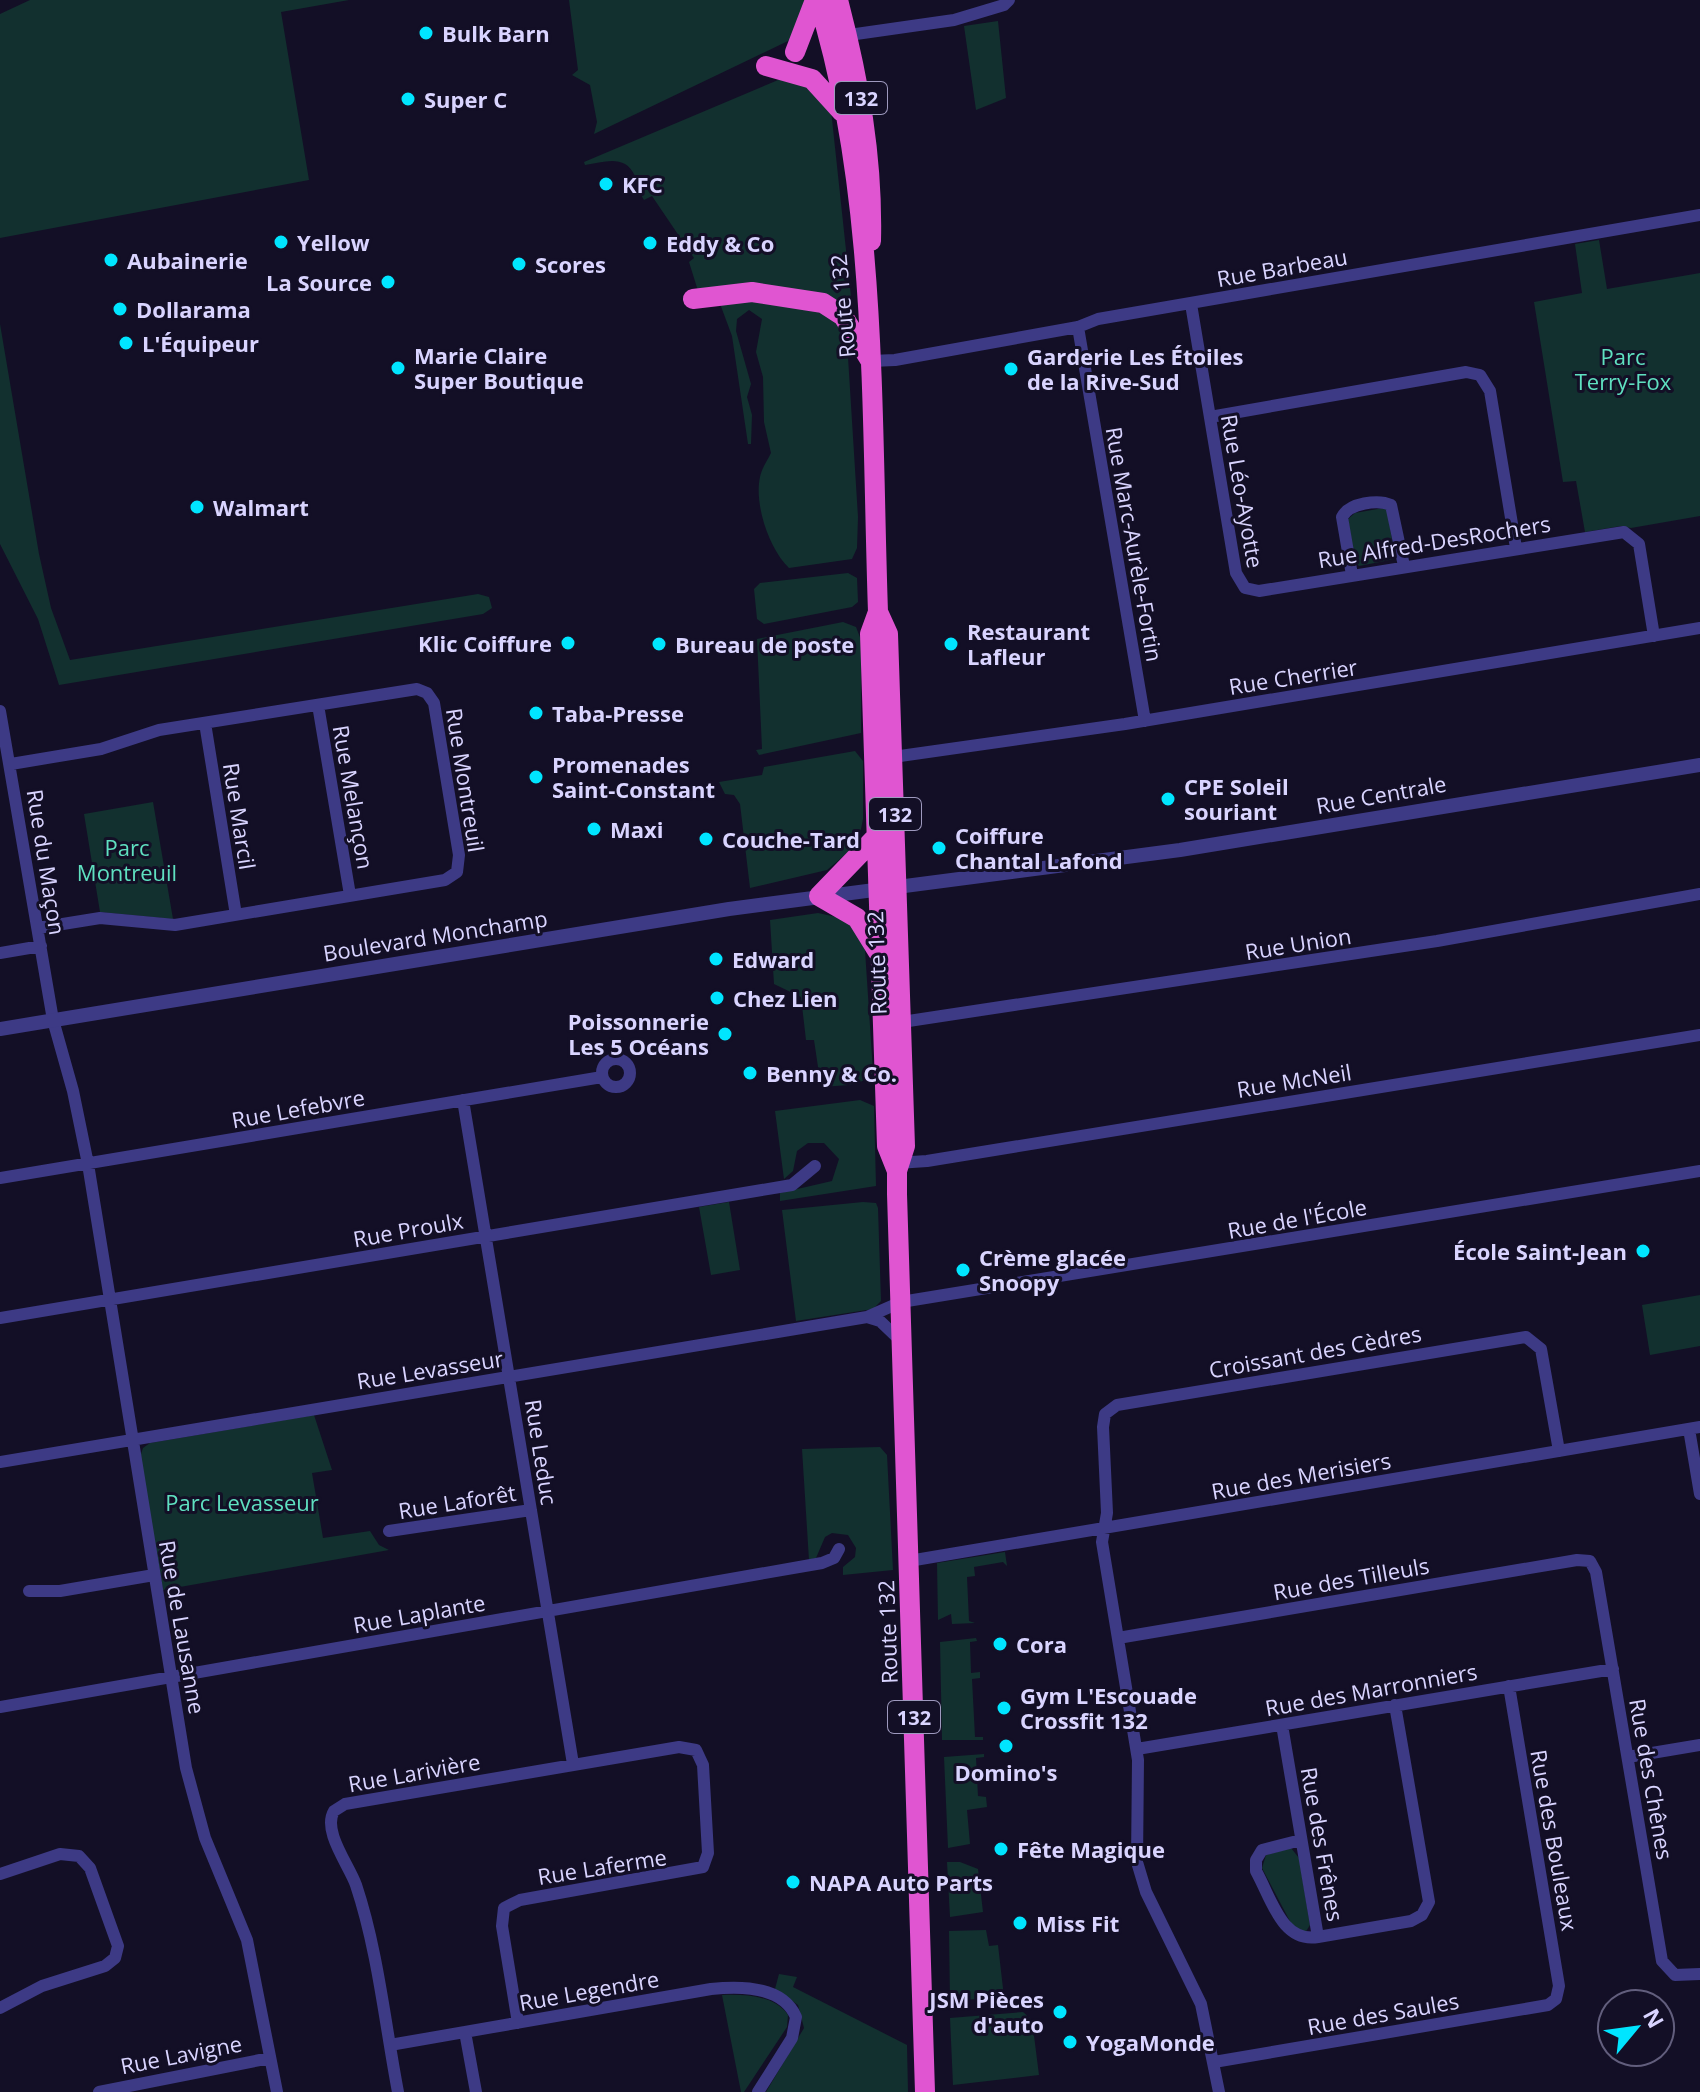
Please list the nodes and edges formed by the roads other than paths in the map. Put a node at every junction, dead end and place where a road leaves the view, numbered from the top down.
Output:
1 (816, 0) edge
2 (838, 0) edge
3 (1009, 0) edge
4 (838, 37) junction
5 (795, 52) dead end
6 (766, 66) dead end
7 (844, 115) junction
8 (1700, 215) edge
9 (693, 299) dead end
10 (1191, 304) junction
11 (870, 313) junction
12 (1078, 327) junction
13 (871, 361) junction
14 (1210, 417) junction
15 (1516, 548) junction
16 (1404, 566) junction
17 (1352, 575) junction
18 (1245, 588) joint
19 (878, 612) junction
20 (1700, 628) edge
21 (1654, 636) junction
22 (318, 705) junction
23 (0, 711) edge
24 (1145, 721) junction
25 (205, 723) junction
26 (893, 757) junction
27 (11, 764) junction
28 (1700, 765) edge
29 (875, 838) junction
30 (888, 888) junction
31 (1700, 894) edge
32 (350, 895) junction
33 (819, 896) junction
34 (236, 915) junction
35 (38, 928) junction
36 (41, 946) junction
37 (0, 953) edge
38 (880, 956) junction
39 (53, 1020) junction
40 (902, 1022) junction
41 (0, 1029) edge
42 (1700, 1035) edge
43 (602, 1077) dead end
44 (463, 1100) junction
45 (88, 1164) junction
46 (897, 1165) junction
47 (815, 1166) dead end
48 (1700, 1171) edge
49 (0, 1178) edge
50 (486, 1236) junction
51 (110, 1299) junction
52 (901, 1302) junction
53 (867, 1317) junction
54 (0, 1318) edge
55 (902, 1342) junction
56 (510, 1376) junction
57 (1695, 1428) edge
58 (132, 1440) junction
59 (1559, 1451) junction
60 (0, 1462) edge
61 (1700, 1494) edge
62 (531, 1510) junction
63 (1104, 1529) junction
64 (389, 1531) dead end
65 (839, 1549) dead end
66 (909, 1561) junction
67 (1590, 1561) joint
68 (154, 1575) junction
69 (29, 1591) dead end
70 (547, 1611) junction
71 (1118, 1638) junction
72 (1613, 1669) junction
73 (171, 1677) junction
74 (1509, 1686) junction
75 (1395, 1705) junction
76 (0, 1707) edge
77 (1282, 1725) junction
78 (1700, 1745) edge
79 (1137, 1749) junction
80 (696, 1750) joint
81 (1628, 1757) junction
82 (573, 1764) junction
83 (1301, 1840) junction
84 (0, 1874) edge
85 (1318, 1937) junction
86 (1700, 1974) edge
87 (1556, 1999) joint
88 (0, 2008) edge
89 (518, 2023) junction
90 (465, 2032) junction
91 (390, 2045) junction
92 (270, 2058) junction
93 (1214, 2062) junction
94 (99, 2092) edge
95 (277, 2092) edge
96 (398, 2092) edge
97 (476, 2092) edge
98 (758, 2092) edge
99 (925, 2092) edge
100 (1219, 2092) edge

1 - 4 highway, Route 132 / 132
1 - 5 highway
2 - 4 highway, Route 132 / 132
3 - 4 street
4 - 7 highway, Route 132 / 132
4 - 11 highway, Route 132 / 132
6 - 7 highway
7 - 11 highway, Route 132 / 132
8 - 10 street, Rue Barbeau
9 - 13 highway
10 - 12 street, Rue Barbeau
10 - 14 street, Rue Léo-Ayotte
11 - 13 highway, Route 132 / 132
12 - 13 street, Rue Barbeau
12 - 24 street, Rue Marc-Aurèle-Fortin
13 - 19 highway, Route 132 / 132
14 - 15 street
14 - 18 street, Rue Léo-Ayotte
15 - 16 street, Rue Alfred-DesRochers
15 - 21 street, Rue Alfred-DesRochers
16 - 17 street, Rue Alfred-DesRochers
16 - 17 street
17 - 18 street, Rue Alfred-DesRochers
19 - 26 highway, Route 132 / 132
19 - 29 highway, Route 132 / 132
20 - 21 street, Rue Cherrier
21 - 24 street, Rue Cherrier
22 - 25 street, Rue Montreuil
22 - 32 street, Rue Melançon
22 - 32 street, Rue Montreuil
23 - 27 street, Rue du Maçon
24 - 26 street, Rue Cherrier
25 - 27 street, Rue Montreuil
25 - 34 street, Rue Marcil
26 - 30 highway, Route 132 / 132
27 - 35 street, Rue du Maçon
28 - 30 street, Rue Centrale
29 - 30 highway, Route 132 / 132
29 - 33 highway
30 - 33 street, Boulevard Monchamp
30 - 38 highway, Route 132 / 132
30 - 40 highway, Route 132 / 132
31 - 40 street, Rue Union
32 - 34 street, Rue Montreuil
33 - 38 highway
33 - 39 street, Boulevard Monchamp
34 - 35 street, Rue Montreuil
35 - 36 street, Rue du Maçon
36 - 37 street
36 - 39 street, Rue du Maçon
38 - 46 highway, Route 132 / 132
39 - 41 street, Boulevard Monchamp
39 - 45 street, Rue de Lausanne
40 - 46 highway, Route 132 / 132
42 - 46 street, Rue McNeil
43 - 44 street, Rue Lefebvre
44 - 45 street, Rue Lefebvre
44 - 50 street, Rue Leduc
45 - 49 street, Rue Lefebvre
45 - 51 street, Rue de Lausanne
46 - 52 highway, Route 132 / 132
47 - 50 street, Rue Proulx
48 - 52 street, Rue de l'École
50 - 51 street, Rue Proulx
50 - 56 street, Rue Leduc
51 - 54 street, Rue Proulx
51 - 58 street, Rue de Lausanne
52 - 53 street, Rue Levasseur
52 - 55 highway, Route 132 / 132
53 - 55 street
53 - 56 street, Rue Levasseur
55 - 66 highway, Route 132 / 132
56 - 58 street, Rue Levasseur
56 - 62 street, Rue Leduc
57 - 59 street, Rue des Merisiers
57 - 61 street
58 - 60 street, Rue Levasseur
58 - 68 street, Rue de Lausanne
59 - 63 street, Rue des Merisiers
59 - 63 street, Croissant des Cèdres
62 - 64 street, Rue Laforêt
62 - 70 street, Rue Leduc
63 - 66 street, Rue des Merisiers
63 - 71 street
65 - 70 street, Rue Laplante
66 - 99 highway, Route 132 / 132
67 - 71 street, Rue des Tilleuls
67 - 72 street, Rue des Chênes
68 - 69 street
68 - 73 street, Rue de Lausanne
70 - 73 street, Rue Laplante
70 - 82 street, Rue Leduc
71 - 79 street
72 - 74 street, Rue des Marronniers
72 - 81 street, Rue des Chênes
73 - 76 street, Rue Laplante
73 - 92 street, Rue de Lausanne
74 - 75 street, Rue des Marronniers
74 - 87 street, Rue des Bouleaux
75 - 77 street, Rue des Marronniers
75 - 85 street, Rue des Frênes
77 - 79 street, Rue des Marronniers
77 - 83 street, Rue des Frênes
78 - 81 street
79 - 93 street
80 - 82 street, Rue Larivière
80 - 89 street, Rue Laferme
81 - 86 street, Rue des Chênes
82 - 91 street, Rue Larivière
83 - 85 street, Rue des Frênes
83 - 85 street
84 - 88 street
87 - 93 street, Rue des Saules
89 - 90 street, Rue Legendre
89 - 98 street, Rue Legendre
90 - 91 street, Rue Legendre
90 - 97 street
91 - 96 street, Rue Larivière
92 - 94 street, Rue Lavigne
92 - 95 street, Rue de Lausanne
93 - 100 street

